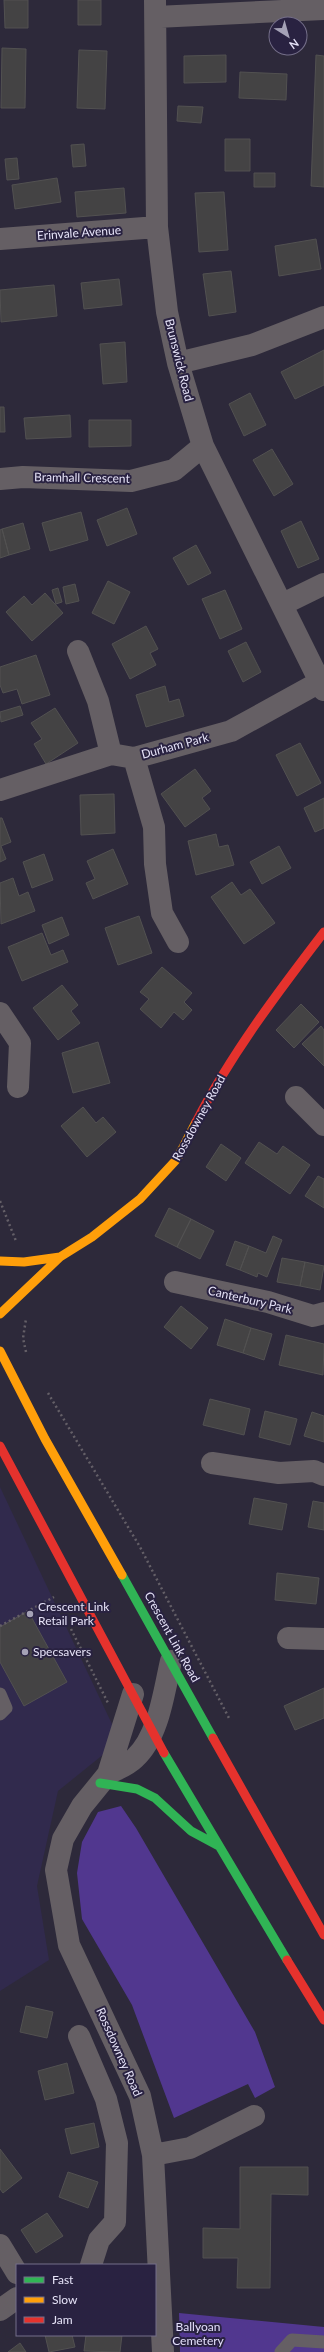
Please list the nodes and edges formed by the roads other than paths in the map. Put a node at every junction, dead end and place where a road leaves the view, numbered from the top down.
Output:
1 (156, 8) edge
2 (324, 9) edge
3 (157, 227) junction
4 (0, 239) edge
5 (324, 317) edge
6 (178, 363) junction
7 (203, 446) junction
8 (0, 479) edge
9 (324, 584) edge
10 (283, 604) junction
11 (78, 651) dead end
12 (322, 686) edge
13 (111, 754) junction
14 (134, 758) junction
15 (0, 790) edge
16 (324, 932) edge
17 (178, 942) dead end
18 (0, 1013) edge
19 (18, 1087) dead end
20 (296, 1097) dead end
21 (324, 1125) edge
22 (60, 1257) junction
23 (0, 1261) edge
24 (175, 1282) dead end
25 (0, 1314) edge
26 (324, 1314) edge
27 (0, 1351) edge
28 (0, 1446) edge
29 (212, 1463) dead end
30 (324, 1475) edge
31 (288, 1638) dead end
32 (324, 1639) edge
33 (171, 1661) junction
34 (0, 1694) edge
35 (133, 1694) junction
36 (0, 1714) edge
37 (152, 1732) junction
38 (104, 1778) junction
39 (217, 1845) junction
40 (324, 1935) edge
41 (324, 2020) edge
42 (79, 2036) dead end
43 (254, 2116) dead end
44 (153, 2155) junction
45 (0, 2245) edge
46 (91, 2264) edge
47 (16, 2271) edge
48 (16, 2299) edge
49 (0, 2310) edge
50 (324, 2342) edge
51 (163, 2352) edge
52 (281, 2352) edge

1 - 2 street
1 - 3 street, Brunswick Road
3 - 4 street, Erinvale Avenue
3 - 6 street, Brunswick Road
5 - 6 street
6 - 7 street, Brunswick Road
7 - 8 street, Bramhall Crescent
7 - 10 street, Brunswick Road
9 - 10 street
10 - 12 street, Brunswick Road
11 - 13 street
12 - 14 street, Durham Park
13 - 14 street, Durham Park
13 - 15 street, Durham Park
14 - 17 street
16 - 22 main road, Rossdowney Road
18 - 19 street
20 - 21 street
22 - 23 main road, Rossdowney Road
22 - 25 main road, Rossdowney Road
24 - 26 street, Canterbury Park
27 - 33 main road, Crescent Link Road
28 - 35 main road
29 - 30 street
31 - 32 street
33 - 37 street, Rossdowney Road
33 - 40 main road, Crescent Link Road
34 - 36 lane
35 - 37 main road
35 - 38 street, Rossdowney Road
37 - 38 street, Rossdowney Road
37 - 39 main road
38 - 39 main road
38 - 44 street, Rossdowney Road
39 - 41 main road
42 - 46 street
43 - 44 street
44 - 51 street, Rossdowney Road
45 - 47 street
48 - 49 street
50 - 52 lane

